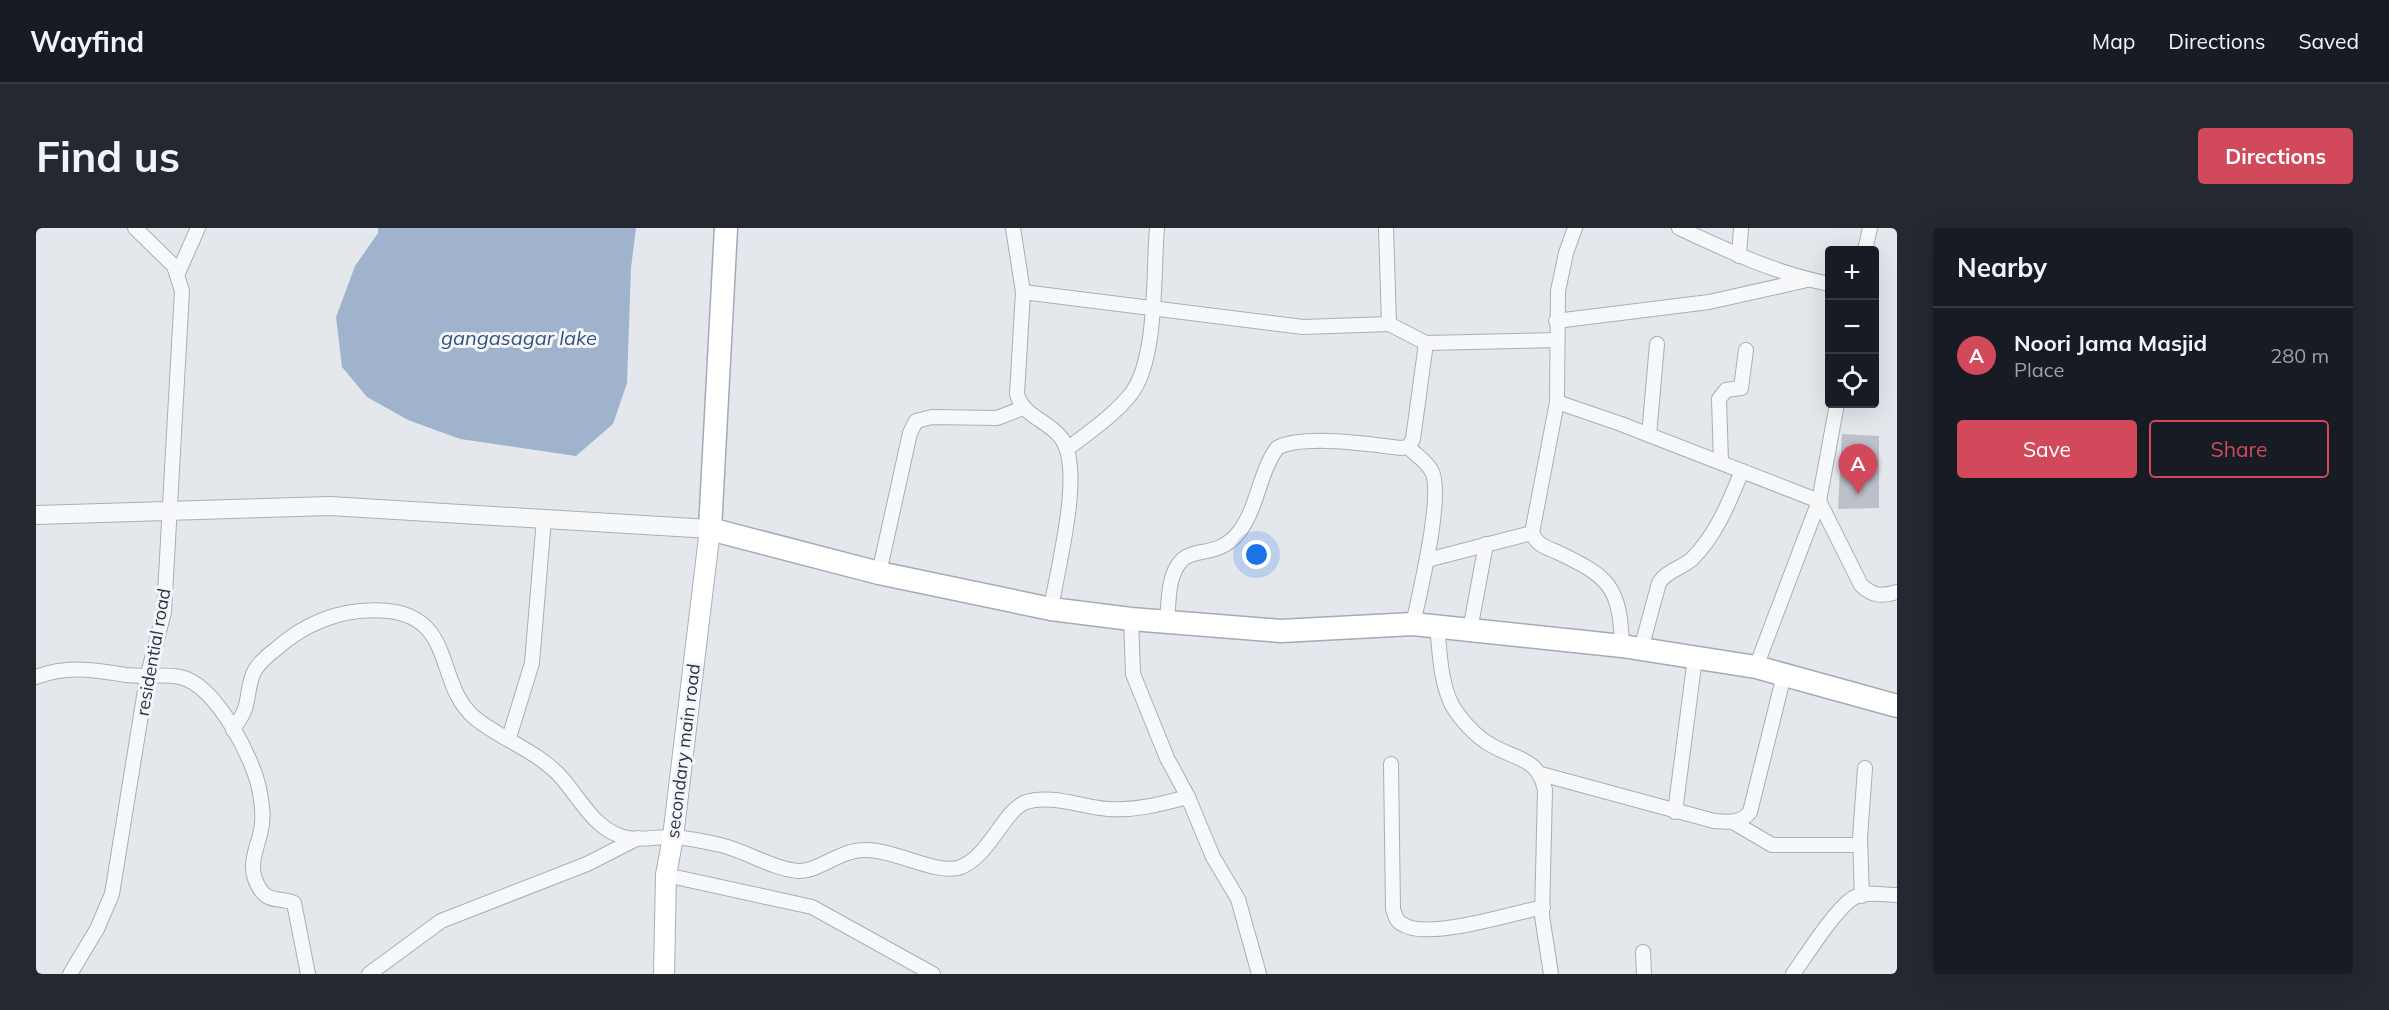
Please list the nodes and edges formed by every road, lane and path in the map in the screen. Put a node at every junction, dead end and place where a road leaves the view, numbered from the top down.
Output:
1 (135, 228) edge
2 (198, 228) edge
3 (726, 228) edge
4 (1013, 228) edge
5 (1157, 228) edge
6 (1386, 228) edge
7 (1575, 228) edge
8 (1679, 228) edge
9 (1741, 228) edge
10 (1870, 228) edge
11 (1866, 246) edge
12 (1739, 256) junction
13 (178, 273) junction
14 (1807, 280) junction
15 (1825, 283) edge
16 (1023, 292) junction
17 (1152, 310) junction
18 (1556, 321) junction
19 (1389, 324) junction
20 (1557, 340) junction
21 (1426, 343) junction
22 (1657, 344) dead end
23 (1746, 350) dead end
24 (1557, 402) junction
25 (1023, 408) junction
26 (1836, 408) edge
27 (1649, 435) junction
28 (1408, 447) junction
29 (1067, 449) junction
30 (1721, 462) junction
31 (1742, 471) junction
32 (1819, 501) junction
33 (171, 511) junction
34 (36, 515) edge
35 (544, 519) junction
36 (710, 529) junction
37 (1532, 533) junction
38 (1486, 544) junction
39 (1427, 560) junction
40 (879, 573) junction
41 (1897, 592) edge
42 (1050, 609) junction
43 (1131, 619) junction
44 (1167, 622) junction
45 (1413, 624) junction
46 (1437, 627) junction
47 (1470, 630) junction
48 (1631, 648) junction
49 (1695, 658) junction
50 (1756, 667) junction
51 (1784, 675) junction
52 (36, 677) edge
53 (147, 678) junction
54 (1897, 706) edge
55 (233, 730) junction
56 (509, 738) junction
57 (1390, 764) dead end
58 (1865, 768) dead end
59 (1541, 774) junction
60 (1188, 797) junction
61 (1675, 812) junction
62 (1733, 822) junction
63 (674, 837) junction
64 (638, 838) junction
65 (1860, 845) junction
66 (666, 875) junction
67 (1897, 895) edge
68 (1862, 896) junction
69 (1542, 906) junction
70 (1643, 952) dead end
71 (70, 974) edge
72 (308, 974) edge
73 (369, 974) edge
74 (664, 974) edge
75 (933, 974) edge
76 (1259, 974) edge
77 (1551, 974) edge
78 (1644, 974) edge
79 (1793, 974) edge

1 - 13 street
2 - 13 street
3 - 36 main road
4 - 16 street
5 - 17 street
6 - 19 street
7 - 18 street
8 - 12 street
9 - 12 street
10 - 11 street
12 - 14 street
13 - 33 street, residential road
14 - 15 street
14 - 18 street
16 - 17 street
16 - 25 street
17 - 19 street
17 - 29 street
18 - 20 street
19 - 21 street
20 - 21 street
20 - 24 street
21 - 28 street
22 - 27 street
23 - 30 street
24 - 27 street
24 - 37 street
25 - 29 street
25 - 40 street
26 - 32 street
27 - 30 street
28 - 39 street
28 - 44 street
29 - 42 street
30 - 31 street
31 - 32 street
31 - 48 street
32 - 41 street
32 - 50 street
33 - 34 street
33 - 35 street
33 - 53 street, residential road
35 - 36 street
35 - 56 street
36 - 40 main road
36 - 63 main road, secondary main road
37 - 38 street
37 - 48 street
38 - 39 street
38 - 47 street
39 - 45 street
40 - 42 main road
42 - 43 main road
43 - 44 main road
43 - 60 street
44 - 45 main road
45 - 46 main road
46 - 47 main road
46 - 59 street
47 - 48 main road
48 - 49 main road
49 - 50 main road
49 - 61 street
50 - 51 main road
51 - 54 main road
51 - 62 street
52 - 53 street
53 - 55 street
53 - 71 street, residential road
55 - 56 street
55 - 72 street
56 - 64 street
57 - 69 street
58 - 65 street
59 - 61 street
59 - 69 street
60 - 63 street
60 - 76 street
61 - 62 street
62 - 65 street
63 - 64 street
63 - 66 main road, secondary main road
64 - 73 street
65 - 68 street
66 - 74 main road, secondary main road
66 - 75 street
67 - 68 street
68 - 79 street
69 - 77 street
70 - 78 street

